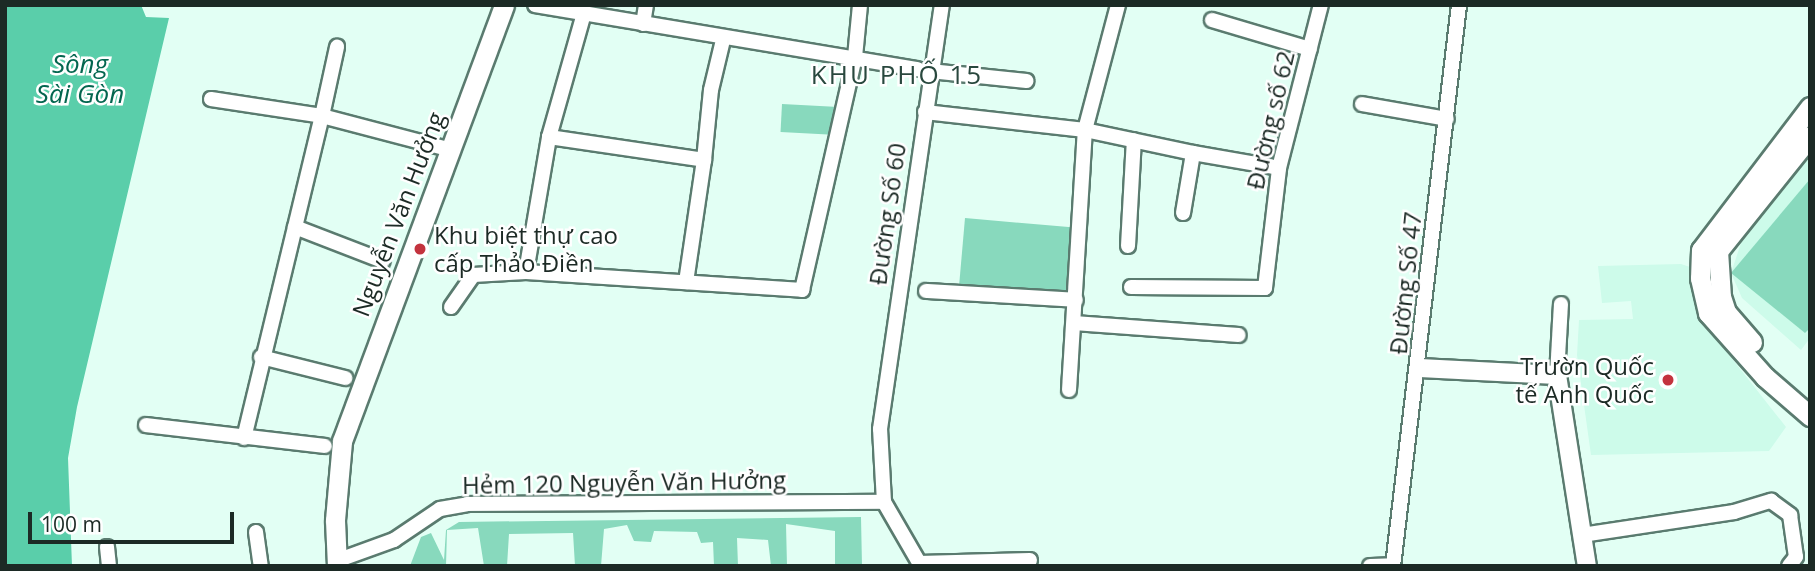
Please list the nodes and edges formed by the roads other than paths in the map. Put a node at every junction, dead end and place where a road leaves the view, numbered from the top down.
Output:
1 (504, 5) edge
2 (535, 5) edge
3 (646, 5) edge
4 (860, 5) edge
5 (942, 5) edge
6 (1118, 5) edge
7 (1321, 5) edge
8 (1459, 5) edge
9 (584, 13) junction
10 (1212, 20) dead end
11 (643, 24) junction
12 (723, 40) junction
13 (337, 47) dead end
14 (1310, 49) junction
15 (855, 57) junction
16 (924, 70) junction
17 (1026, 81) dead end
18 (211, 99) dead end
19 (1362, 104) dead end
20 (1810, 107) edge
21 (925, 112) junction
22 (322, 116) junction
23 (1447, 119) junction
24 (1086, 130) junction
25 (1810, 136) edge
26 (549, 137) junction
27 (1134, 140) junction
28 (448, 149) junction
29 (1193, 153) junction
30 (704, 160) junction
31 (1279, 168) junction
32 (1183, 213) dead end
33 (295, 227) junction
34 (1128, 246) dead end
35 (383, 261) dead end
36 (526, 272) junction
37 (686, 282) junction
38 (1131, 287) dead end
39 (926, 291) dead end
40 (1076, 300) junction
41 (1561, 304) dead end
42 (451, 307) dead end
43 (1074, 323) junction
44 (1239, 335) dead end
45 (261, 357) junction
46 (1419, 368) junction
47 (1557, 375) junction
48 (345, 378) dead end
49 (1069, 390) dead end
50 (1810, 400) edge
51 (1810, 416) edge
52 (146, 425) dead end
53 (244, 438) junction
54 (334, 444) junction
55 (884, 502) junction
56 (256, 532) dead end
57 (1582, 535) junction
58 (107, 547) dead end
59 (1030, 560) dead end
60 (336, 563) edge
61 (920, 565) edge
62 (1393, 565) edge
63 (109, 566) edge
64 (261, 566) edge
65 (1370, 566) edge
66 (1587, 566) edge
67 (1789, 566) edge

1 - 28 main road, Nguyễn Văn Hưởng
2 - 9 street
3 - 11 street
4 - 15 street
5 - 16 street, Đường Số 60
6 - 24 street
7 - 14 street, Đường số 62
8 - 23 street, Đường Số 47
9 - 11 street
9 - 26 street
10 - 14 street
11 - 12 street
12 - 15 street
12 - 30 street
13 - 22 street
14 - 31 street, Đường số 62
15 - 16 street
15 - 37 street
16 - 17 street
16 - 21 street, Đường Số 60
18 - 22 street
19 - 23 street
20 - 51 main road
21 - 24 street
21 - 55 street, Đường Số 60
22 - 28 street
22 - 33 street
23 - 46 street, Đường Số 47
24 - 27 street
24 - 40 street
25 - 50 main road
26 - 30 street
26 - 36 street
27 - 29 street
27 - 34 street
28 - 54 main road, Nguyễn Văn Hưởng
29 - 31 street
29 - 32 street
30 - 37 street
31 - 38 street, Đường số 62
33 - 35 street
33 - 45 street
36 - 37 street
36 - 42 street
39 - 40 street
40 - 43 street
41 - 47 street
43 - 44 street
43 - 49 street
45 - 48 street
45 - 53 street
46 - 47 street
46 - 62 street, Đường Số 47
47 - 57 street
52 - 53 street
53 - 54 street
54 - 60 main road, Nguyễn Văn Hưởng
55 - 60 street, Hẻm 120 Nguyễn Văn Hưởng
55 - 61 street
56 - 64 street
57 - 66 street
57 - 67 street
58 - 63 street
59 - 61 street
62 - 65 street

